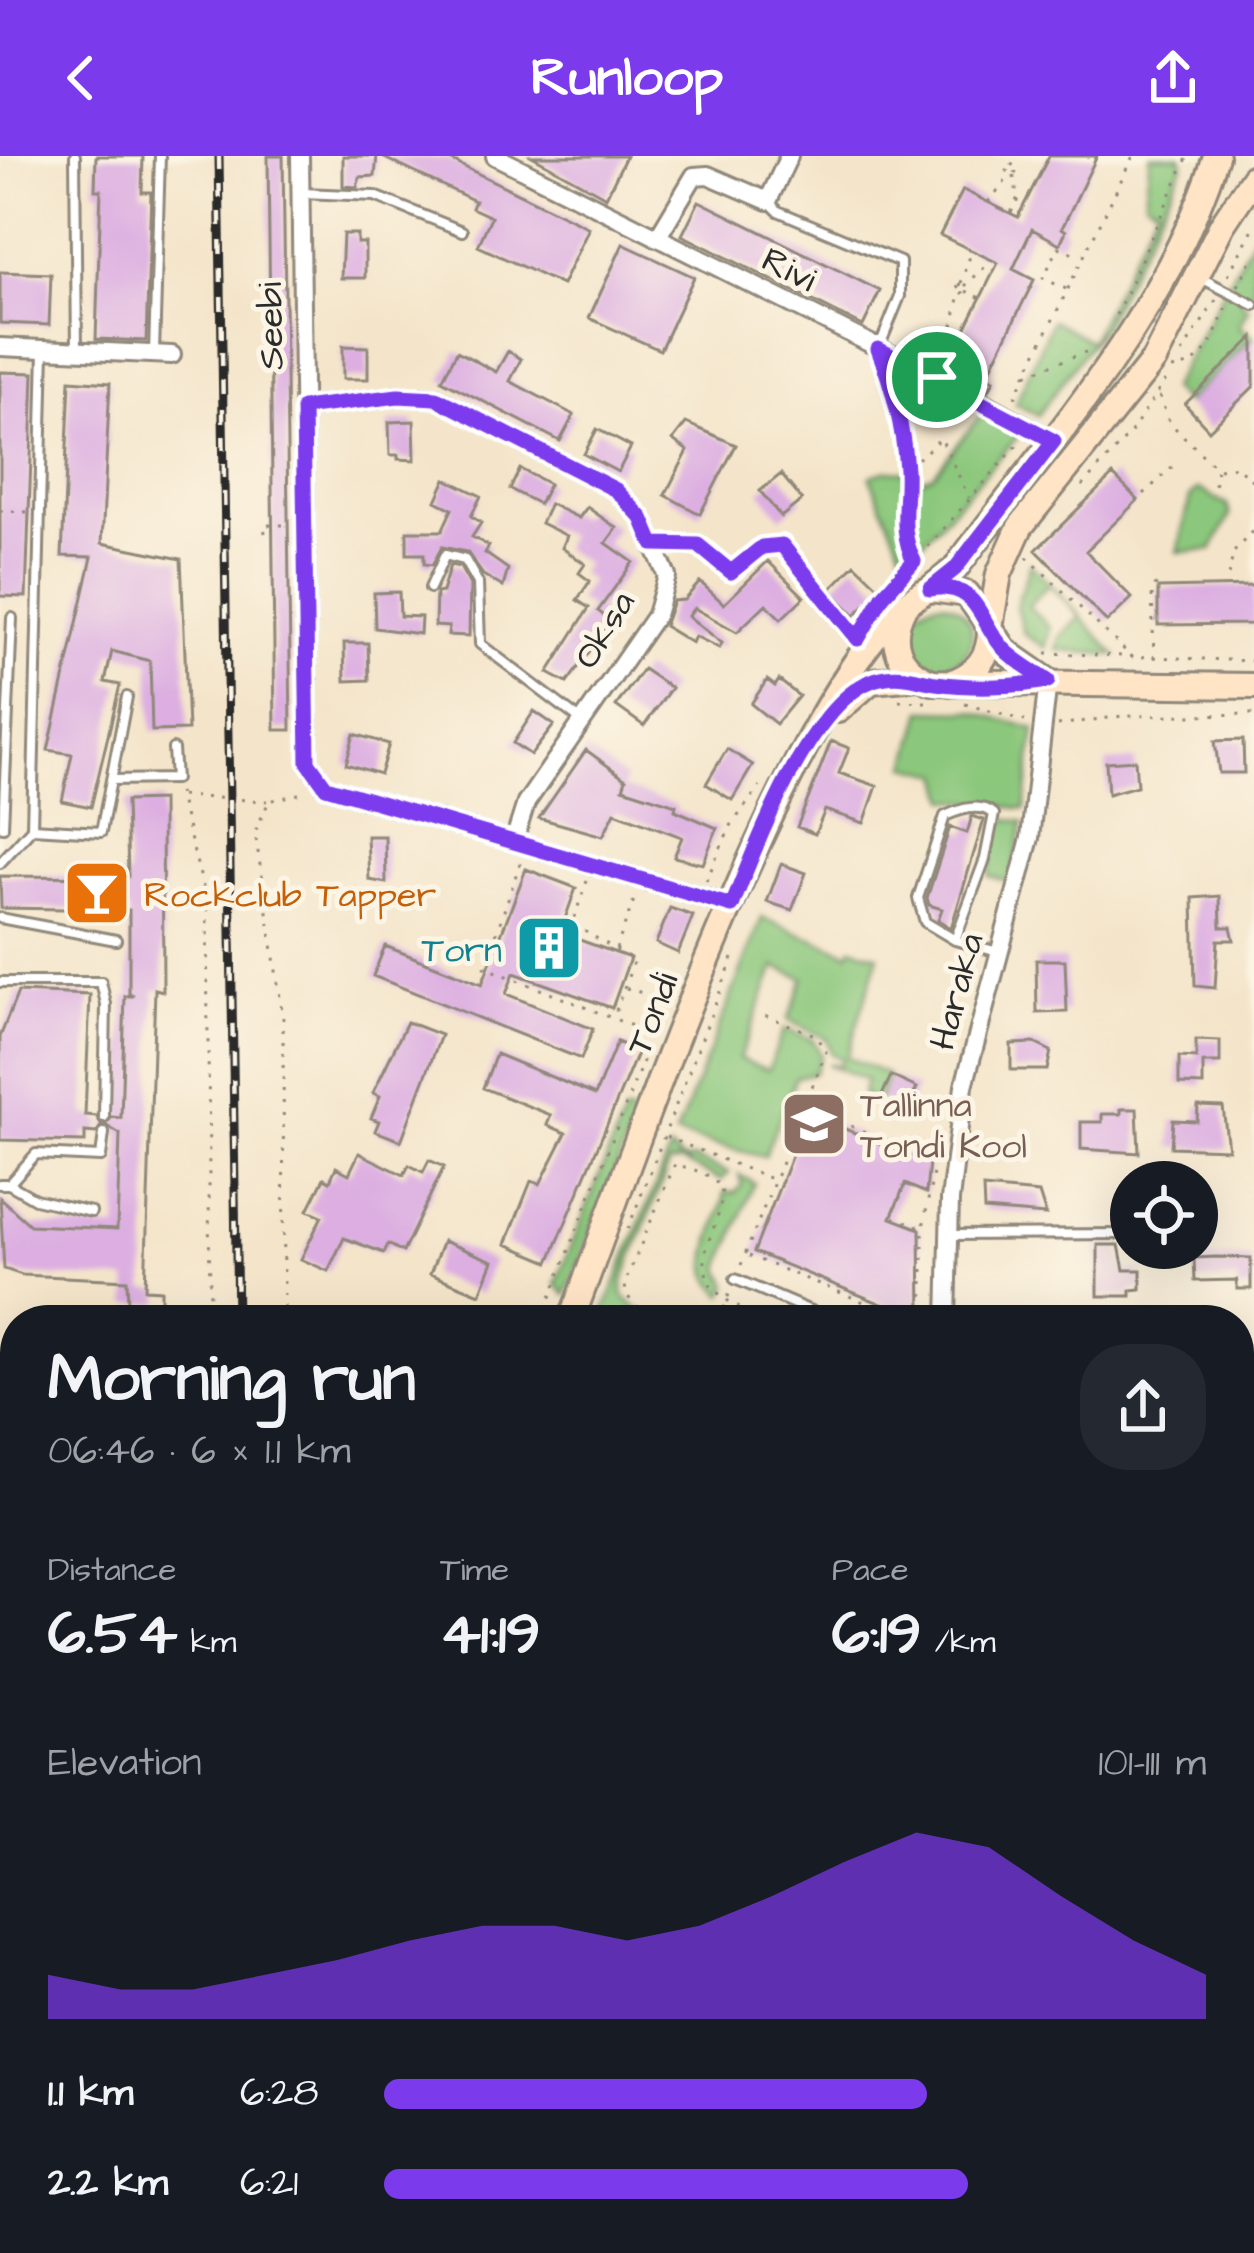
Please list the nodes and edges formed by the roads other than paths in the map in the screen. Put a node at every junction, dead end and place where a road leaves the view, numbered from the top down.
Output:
1 (75, 156) edge
2 (160, 156) edge
3 (300, 156) edge
4 (494, 156) edge
5 (789, 156) edge
6 (1219, 156) edge
7 (1254, 175) edge
8 (300, 193) junction
9 (768, 201) junction
10 (462, 230) dead end
11 (657, 238) junction
12 (1198, 276) junction
13 (1254, 305) edge
14 (0, 347) edge
15 (878, 349) junction
16 (44, 350) junction
17 (76, 351) junction
18 (163, 355) joint
19 (303, 408) junction
20 (1054, 441) junction
21 (653, 544) junction
22 (430, 588) dead end
23 (818, 589) road end
24 (930, 589) junction
25 (905, 604) junction
26 (12, 618) dead end
27 (990, 627) junction
28 (6, 657) edge
29 (918, 677) junction
30 (1048, 681) junction
31 (949, 683) junction
32 (1254, 686) edge
33 (127, 697) dead end
34 (583, 722) junction
35 (811, 737) junction
36 (173, 748) dead end
37 (111, 780) junction
38 (3, 827) dead end
39 (32, 828) junction
40 (0, 850) edge
41 (11, 850) junction
42 (518, 850) junction
43 (0, 863) edge
44 (732, 906) junction
45 (0, 918) edge
46 (116, 940) dead end
47 (956, 940) junction
48 (999, 952) junction
49 (0, 982) edge
50 (104, 1117) dead end
51 (104, 1133) dead end
52 (4, 1184) edge
53 (91, 1212) dead end
54 (1110, 1234) edge
55 (950, 1235) junction
56 (735, 1280) road end
57 (577, 1305) edge
58 (796, 1305) edge
59 (948, 1305) edge

1 - 17 lane
2 - 18 lane
3 - 8 street, Seebi
4 - 11 street, Rivi
5 - 9 street
6 - 7 street
6 - 20 street
7 - 12 street
8 - 10 lane
8 - 19 street, Seebi
9 - 11 street
9 - 15 lane
11 - 15 street, Rivi
12 - 13 lane
12 - 27 street
14 - 16 street
15 - 20 street, Rivi
16 - 17 street
16 - 39 lane
17 - 18 street
19 - 21 street, Oksa
19 - 42 street, Seebi
20 - 24 street
21 - 23 lane
21 - 34 street, Oksa
22 - 34 lane
24 - 25 street
24 - 27 street
25 - 29 street
25 - 35 street, Tondi
26 - 28 lane
27 - 30 street
27 - 31 street
28 - 38 lane
29 - 31 street
29 - 35 street, Tondi
30 - 31 street
30 - 32 street
30 - 48 street, Haraka
33 - 37 lane
34 - 42 street, Oksa
35 - 44 street, Tondi
36 - 37 lane
37 - 39 lane
39 - 41 lane
40 - 41 lane
41 - 43 lane
42 - 44 street
44 - 57 street, Tondi
45 - 46 lane
47 - 47 lane
47 - 48 lane
48 - 55 street, Haraka
49 - 50 lane
51 - 52 lane
52 - 53 lane
54 - 55 lane
55 - 59 street, Haraka
56 - 58 lane

